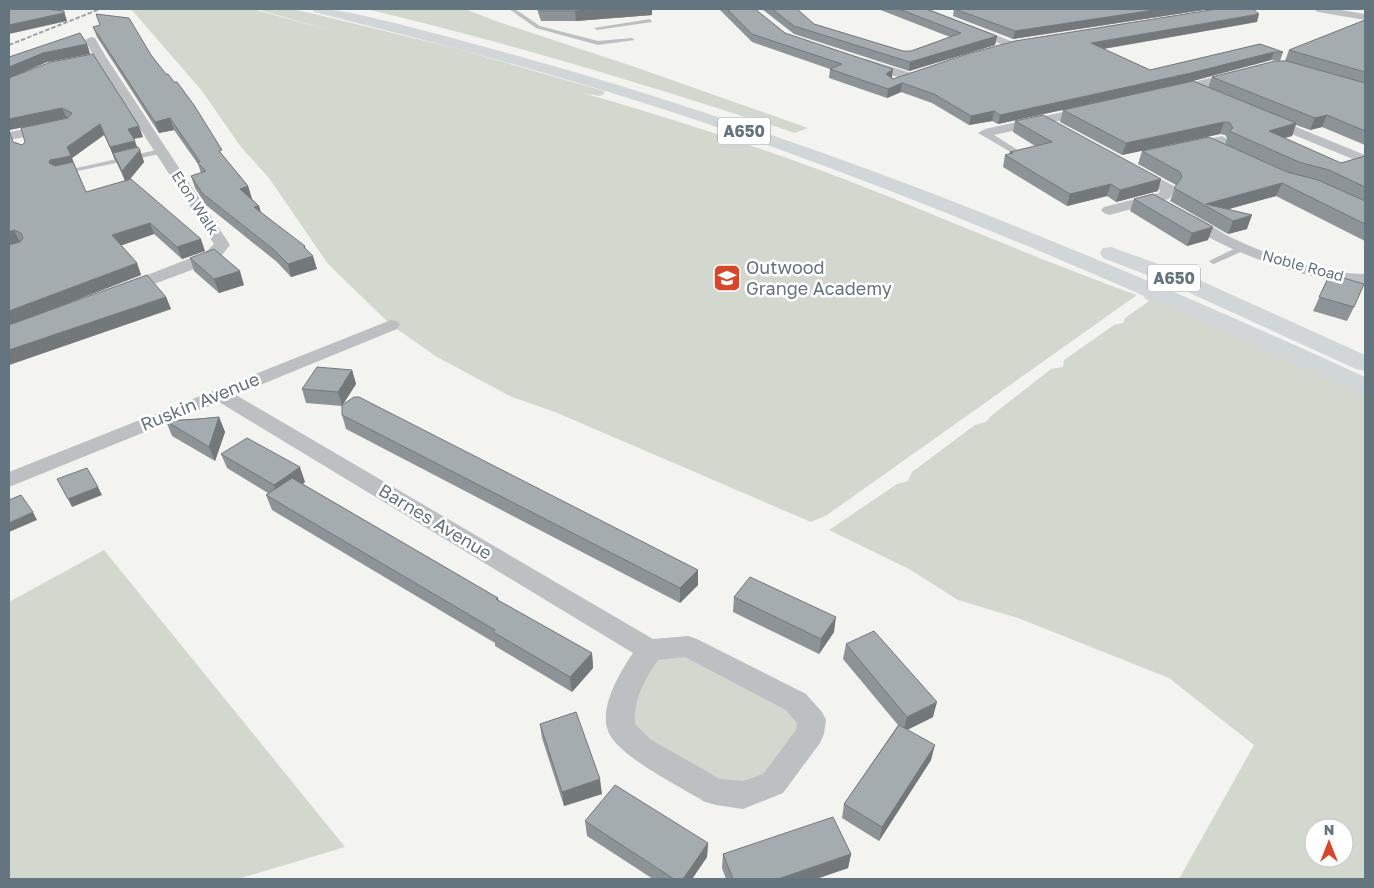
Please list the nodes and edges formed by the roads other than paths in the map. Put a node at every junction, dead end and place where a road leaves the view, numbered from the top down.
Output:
1 (319, 9) edge
2 (365, 9) edge
3 (512, 9) edge
4 (1322, 9) edge
5 (952, 10) dead end
6 (926, 11) edge
7 (1365, 17) edge
8 (650, 21) dead end
9 (597, 28) dead end
10 (91, 40) edge
11 (632, 40) dead end
12 (990, 51) edge
13 (850, 58) edge
14 (1253, 70) edge
15 (893, 82) edge
16 (1216, 98) edge
17 (1107, 106) edge
18 (1251, 112) edge
19 (1043, 120) junction
20 (67, 124) edge
21 (1060, 130) edge
22 (985, 133) joint
23 (16, 138) edge
24 (1222, 140) dead end
25 (1207, 143) junction
26 (1178, 149) edge
27 (161, 152) junction
28 (1020, 154) edge
29 (1232, 154) edge
30 (1130, 159) dead end
31 (1365, 160) edge
32 (889, 166) dead end
33 (59, 173) edge
34 (1151, 199) junction
35 (978, 200) dead end
36 (1109, 210) dead end
37 (1242, 248) junction
38 (1213, 261) dead end
39 (1363, 281) edge
40 (110, 296) edge
41 (390, 325) dead end
42 (1365, 364) edge
43 (1365, 387) edge
44 (220, 394) junction
45 (9, 480) edge
46 (650, 650) junction

1 - 43 highway, A650
2 - 32 highway, A650
3 - 11 lane
4 - 7 street
5 - 6 street
6 - 12 street
8 - 9 lane
10 - 27 street, Eton Walk
13 - 15 street
14 - 16 street
17 - 19 street
18 - 31 street
19 - 21 street
19 - 22 street
20 - 23 street
22 - 28 lane
24 - 25 street
25 - 26 street
25 - 29 street
27 - 33 lane
27 - 40 street, Eton Walk
30 - 34 street
34 - 36 street
34 - 37 street, Noble Road
35 - 42 highway, A650
37 - 38 lane, Noble Road
37 - 39 street, Noble Road
41 - 44 street, Ruskin Avenue
44 - 45 street, Ruskin Avenue
44 - 46 street, Barnes Avenue
46 - 46 street

